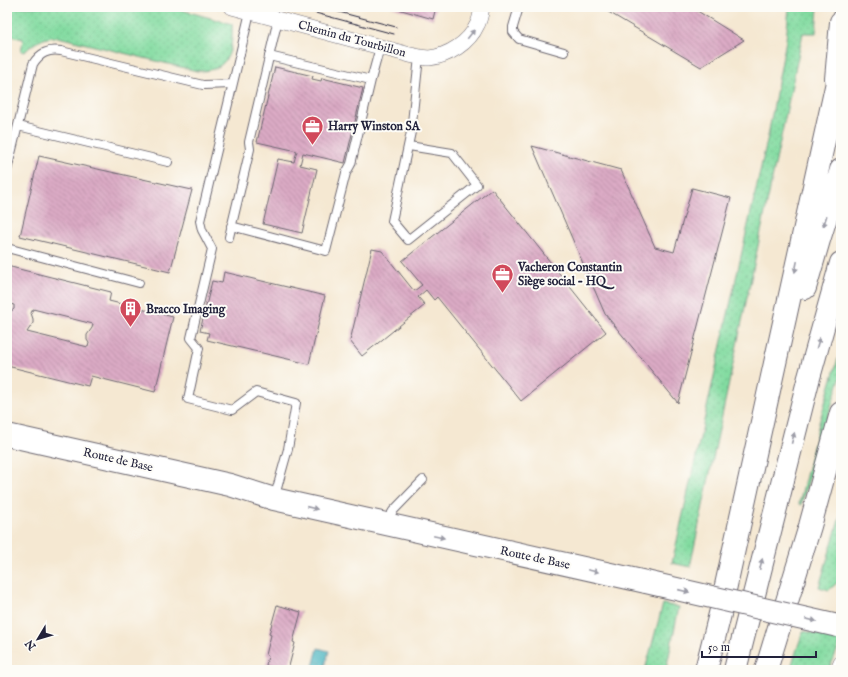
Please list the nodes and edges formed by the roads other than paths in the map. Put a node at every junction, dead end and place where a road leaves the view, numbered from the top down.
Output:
1 (232, 7) edge
2 (482, 7) edge
3 (519, 7) edge
4 (250, 12) junction
5 (278, 19) junction
6 (841, 22) edge
7 (380, 46) junction
8 (564, 52) dead end
9 (269, 56) junction
10 (419, 57) junction
11 (841, 64) edge
12 (371, 80) junction
13 (232, 84) junction
14 (834, 92) junction
15 (18, 126) junction
16 (409, 146) junction
17 (168, 162) dead end
18 (7, 170) edge
19 (841, 170) edge
20 (231, 226) junction
21 (229, 237) dead end
22 (7, 248) edge
23 (841, 263) edge
24 (139, 283) dead end
25 (841, 413) edge
26 (7, 435) edge
27 (841, 451) edge
28 (423, 480) dead end
29 (277, 493) junction
30 (389, 518) junction
31 (810, 526) junction
32 (721, 608) junction
33 (840, 621) edge
34 (841, 663) edge
35 (706, 670) edge
36 (735, 670) edge
37 (766, 670) edge
38 (838, 670) edge

1 - 4 street, Chemin du Tourbillon
10 -> 2 street, Chemin du Tourbillon
3 - 8 lane
4 - 5 street, Chemin du Tourbillon
4 - 13 lane
5 - 7 street, Chemin du Tourbillon
5 - 9 lane
6 - 14 main road
7 - 10 street, Chemin du Tourbillon
7 - 12 lane
9 - 12 lane
9 - 20 lane
10 - 16 lane
11 - 14 main road
12 - 20 lane
13 - 15 lane
13 - 29 lane
14 -> 32 main road
15 - 17 lane
15 - 18 lane
16 - 16 lane
19 -> 32 main road
20 - 21 lane
22 - 24 lane
36 -> 23 main road
25 - 31 main road
26 - 29 main road, Route de Base
27 - 31 main road
28 - 30 lane
29 - 30 main road, Route de Base
30 - 33 main road, Route de Base
31 - 37 main road
32 - 35 main road
34 - 38 street

